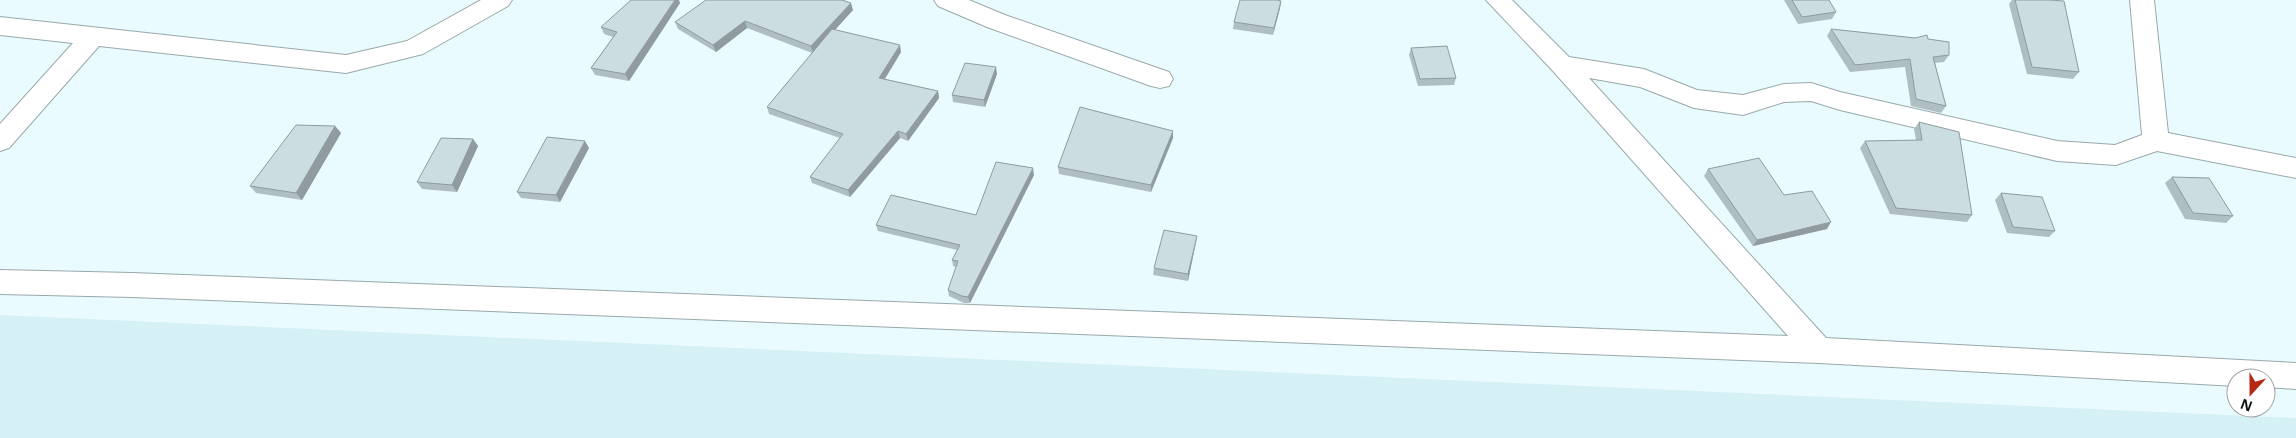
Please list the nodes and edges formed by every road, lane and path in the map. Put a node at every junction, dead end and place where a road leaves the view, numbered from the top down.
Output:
1 (500, 0) edge
2 (946, 0) edge
3 (1498, 0) edge
4 (2142, 0) edge
5 (0, 26) edge
6 (92, 37) junction
7 (1562, 65) junction
8 (1160, 79) dead end
9 (2156, 141) junction
10 (0, 142) edge
11 (2296, 168) edge
12 (0, 282) edge
13 (1819, 350) junction
14 (2296, 376) edge

1 - 6 street
2 - 8 street
3 - 7 street
4 - 9 street
5 - 6 street
6 - 10 street
7 - 9 street
7 - 13 street
9 - 11 street
12 - 13 street
13 - 14 street

